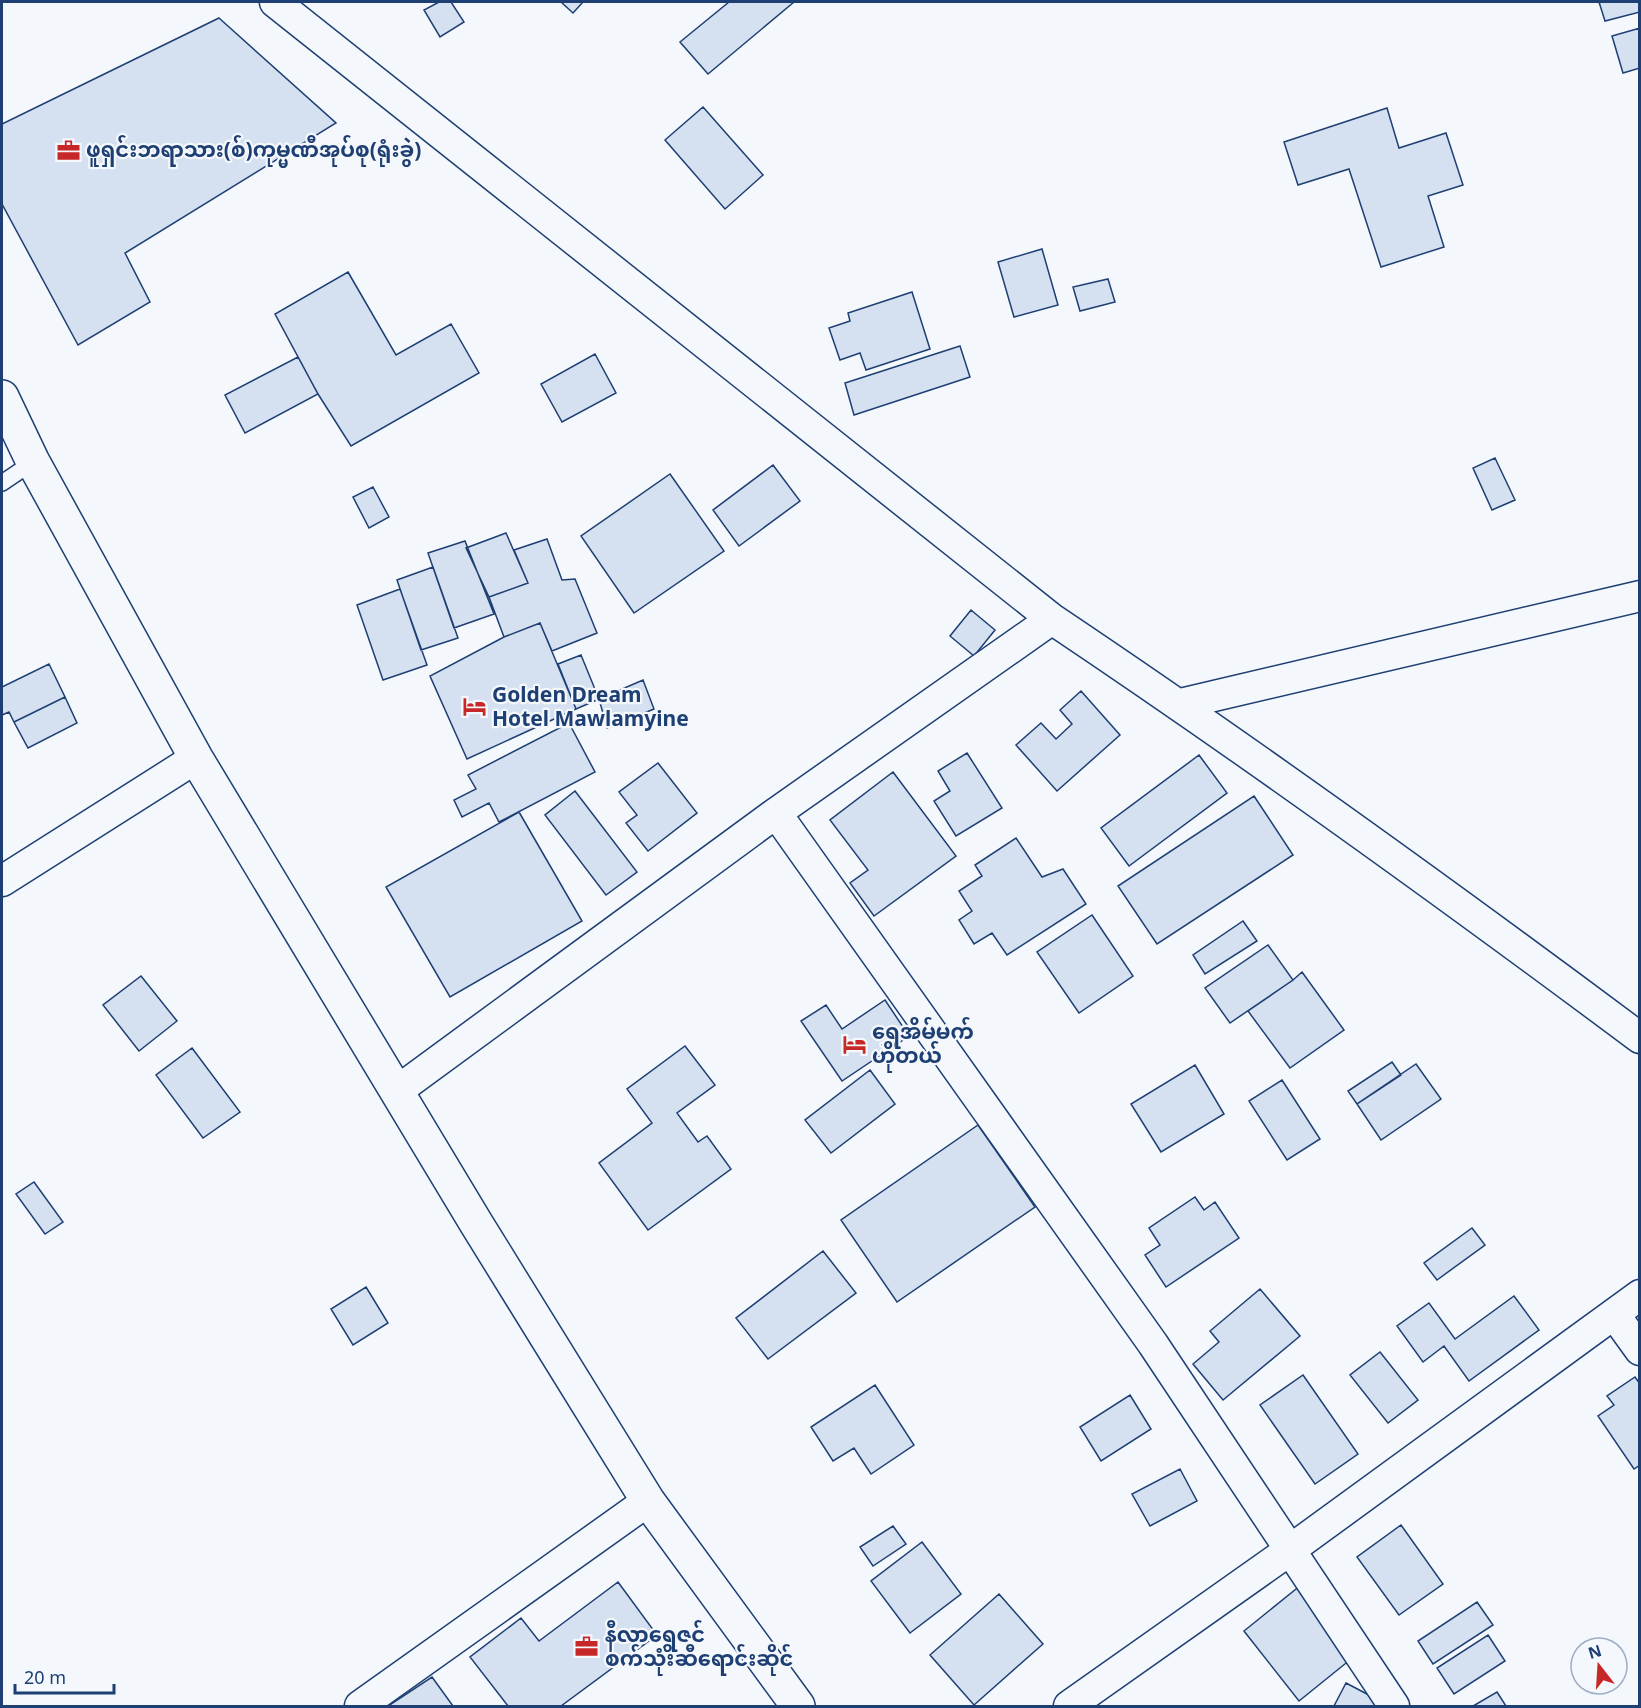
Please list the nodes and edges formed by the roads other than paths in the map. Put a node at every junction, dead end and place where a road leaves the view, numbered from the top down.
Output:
1 (275, 2) edge
2 (2, 397) edge
3 (33, 462) junction
4 (2, 483) edge
5 (1640, 596) edge
6 (1052, 619) junction
7 (1180, 704) junction
8 (196, 758) junction
9 (776, 813) junction
10 (2, 881) edge
11 (1640, 1038) edge
12 (397, 1090) junction
13 (1640, 1295) edge
14 (1614, 1314) junction
15 (1640, 1350) edge
16 (648, 1501) junction
17 (1290, 1550) junction
18 (360, 1707) edge
19 (798, 1707) edge
20 (1069, 1707) edge
21 (1394, 1707) edge

1 - 6 street
2 - 3 highway
3 - 4 lane
3 - 8 highway
5 - 7 street
6 - 7 street
6 - 9 street
7 - 11 street
8 - 10 street
8 - 12 highway
9 - 12 street
9 - 17 street
12 - 16 highway
13 - 14 street
14 - 15 street
14 - 17 street
16 - 18 street
16 - 19 highway
17 - 20 street
17 - 21 street

